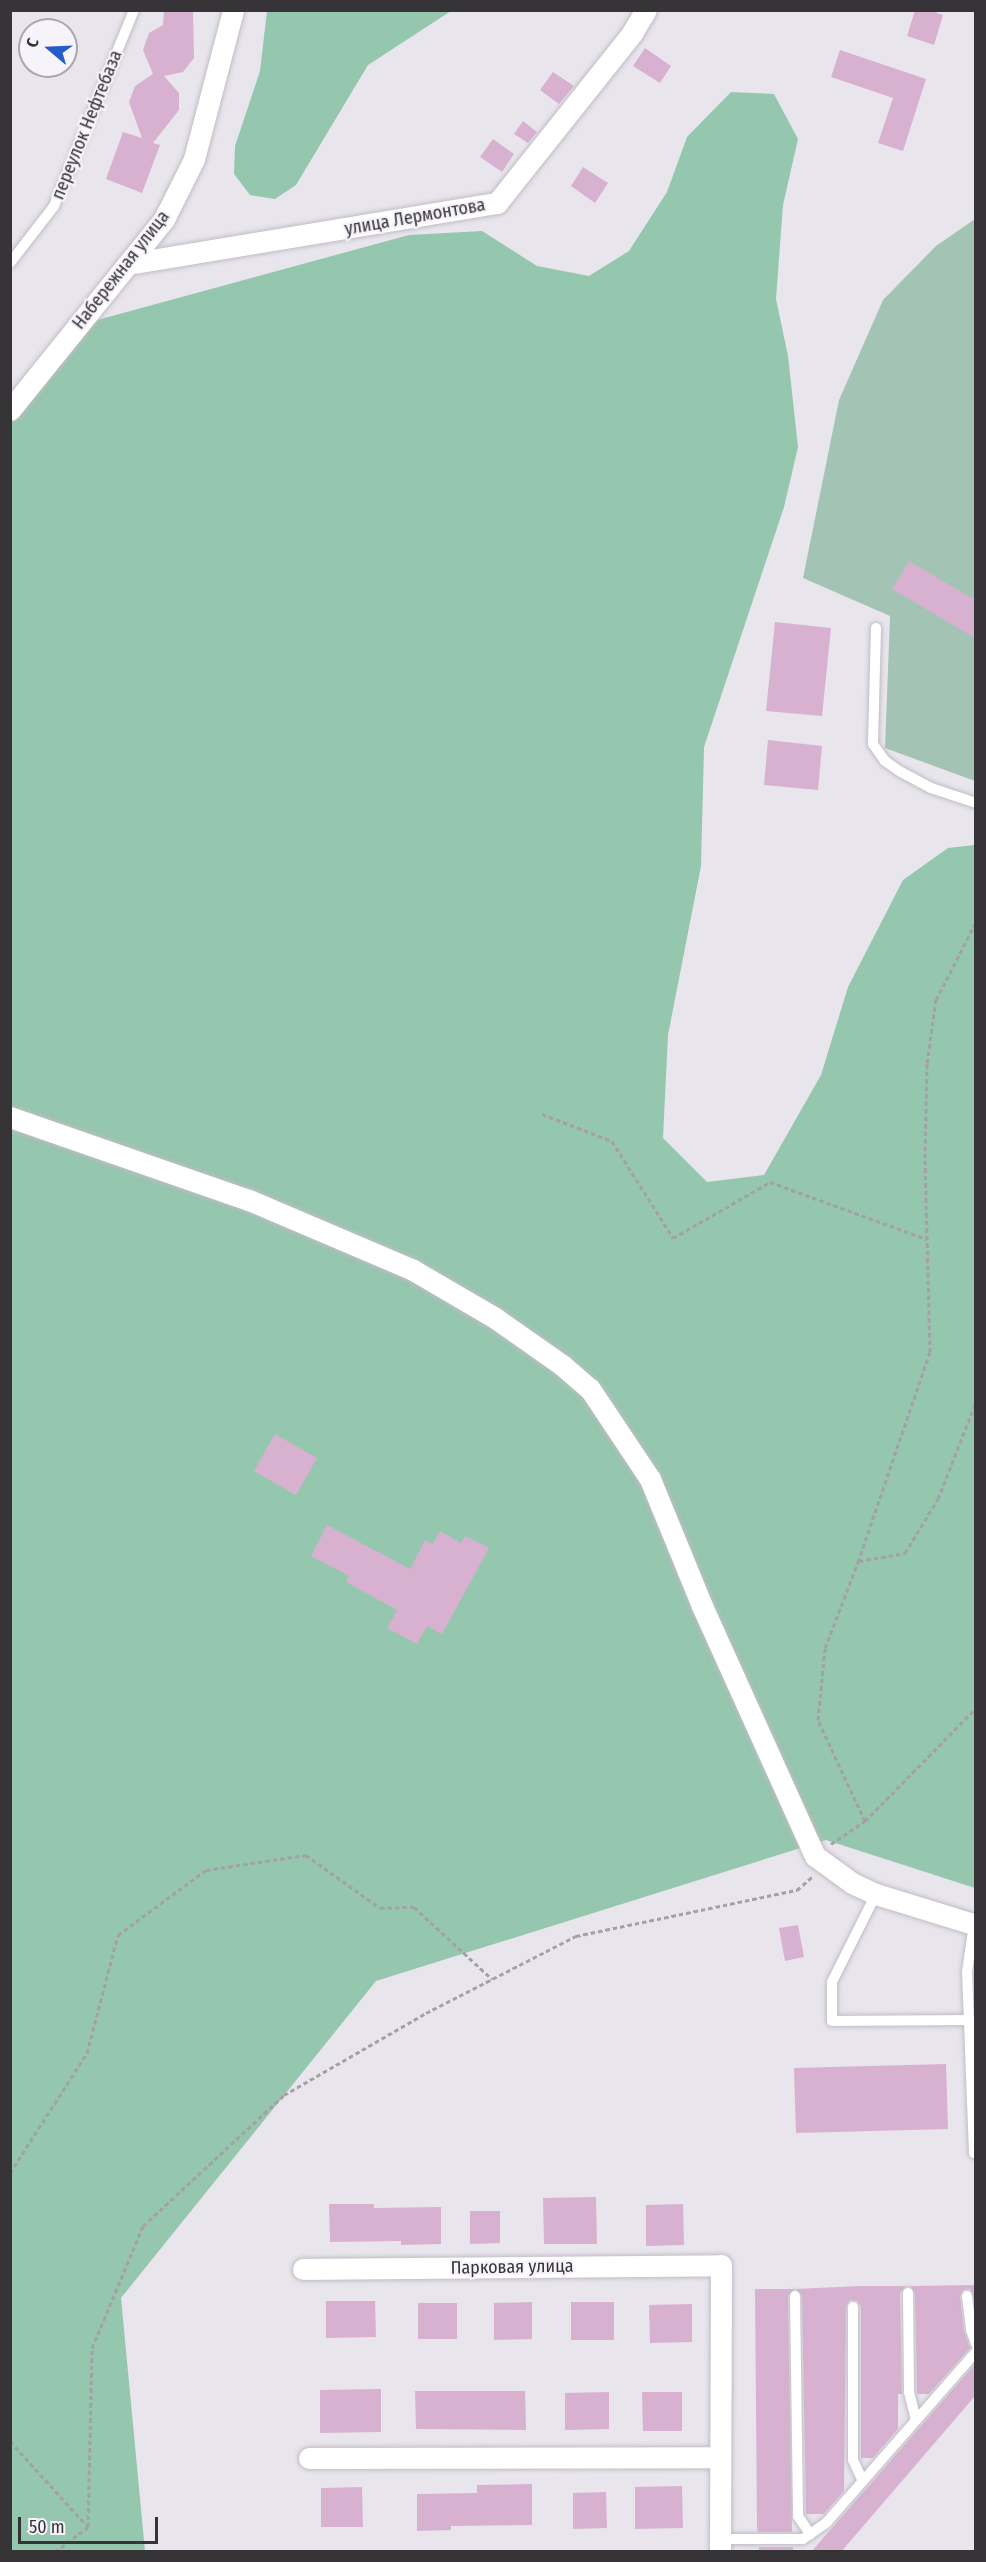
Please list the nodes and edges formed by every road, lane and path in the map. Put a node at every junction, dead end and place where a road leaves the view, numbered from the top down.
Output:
1 (134, 10) edge
2 (233, 10) edge
3 (646, 10) edge
4 (10, 263) edge
5 (128, 264) junction
6 (10, 410) edge
7 (876, 628) dead end
8 (975, 803) edge
9 (975, 922) edge
10 (543, 1114) dead end
11 (10, 1117) edge
12 (927, 1239) junction
13 (975, 1402) edge
14 (858, 1562) junction
15 (975, 1708) edge
16 (865, 1821) junction
17 (820, 1860) junction
18 (876, 1894) junction
19 (975, 1925) edge
20 (492, 1979) junction
21 (969, 2020) junction
22 (974, 2153) dead end
23 (10, 2173) edge
24 (303, 2269) dead end
25 (908, 2293) dead end
26 (795, 2296) dead end
27 (967, 2296) dead end
28 (853, 2307) dead end
29 (975, 2344) edge
30 (975, 2352) edge
31 (916, 2420) junction
32 (10, 2441) edge
33 (720, 2457) junction
34 (309, 2458) dead end
35 (863, 2481) junction
36 (88, 2527) junction
37 (810, 2534) junction
38 (720, 2545) edge
39 (56, 2552) edge

1 - 4 lane, переулок Нефтебаза
2 - 5 street, Набережная улица
3 - 5 street, улица Лермонтова
5 - 6 street, Набережная улица
7 - 8 lane
9 - 12 path
10 - 12 path
11 - 17 street
12 - 14 path
13 - 14 path
14 - 16 path
15 - 16 path
16 - 17 path
17 - 18 street
17 - 20 path
18 - 19 street
18 - 21 lane
19 - 21 lane
20 - 23 path
20 - 36 path
21 - 22 lane
24 - 33 street, Парковая улица
25 - 31 lane
26 - 37 lane
27 - 29 lane
28 - 35 lane
30 - 31 lane
31 - 35 lane
32 - 36 path
33 - 34 street
33 - 38 street
35 - 37 lane
36 - 39 path
37 - 38 lane

